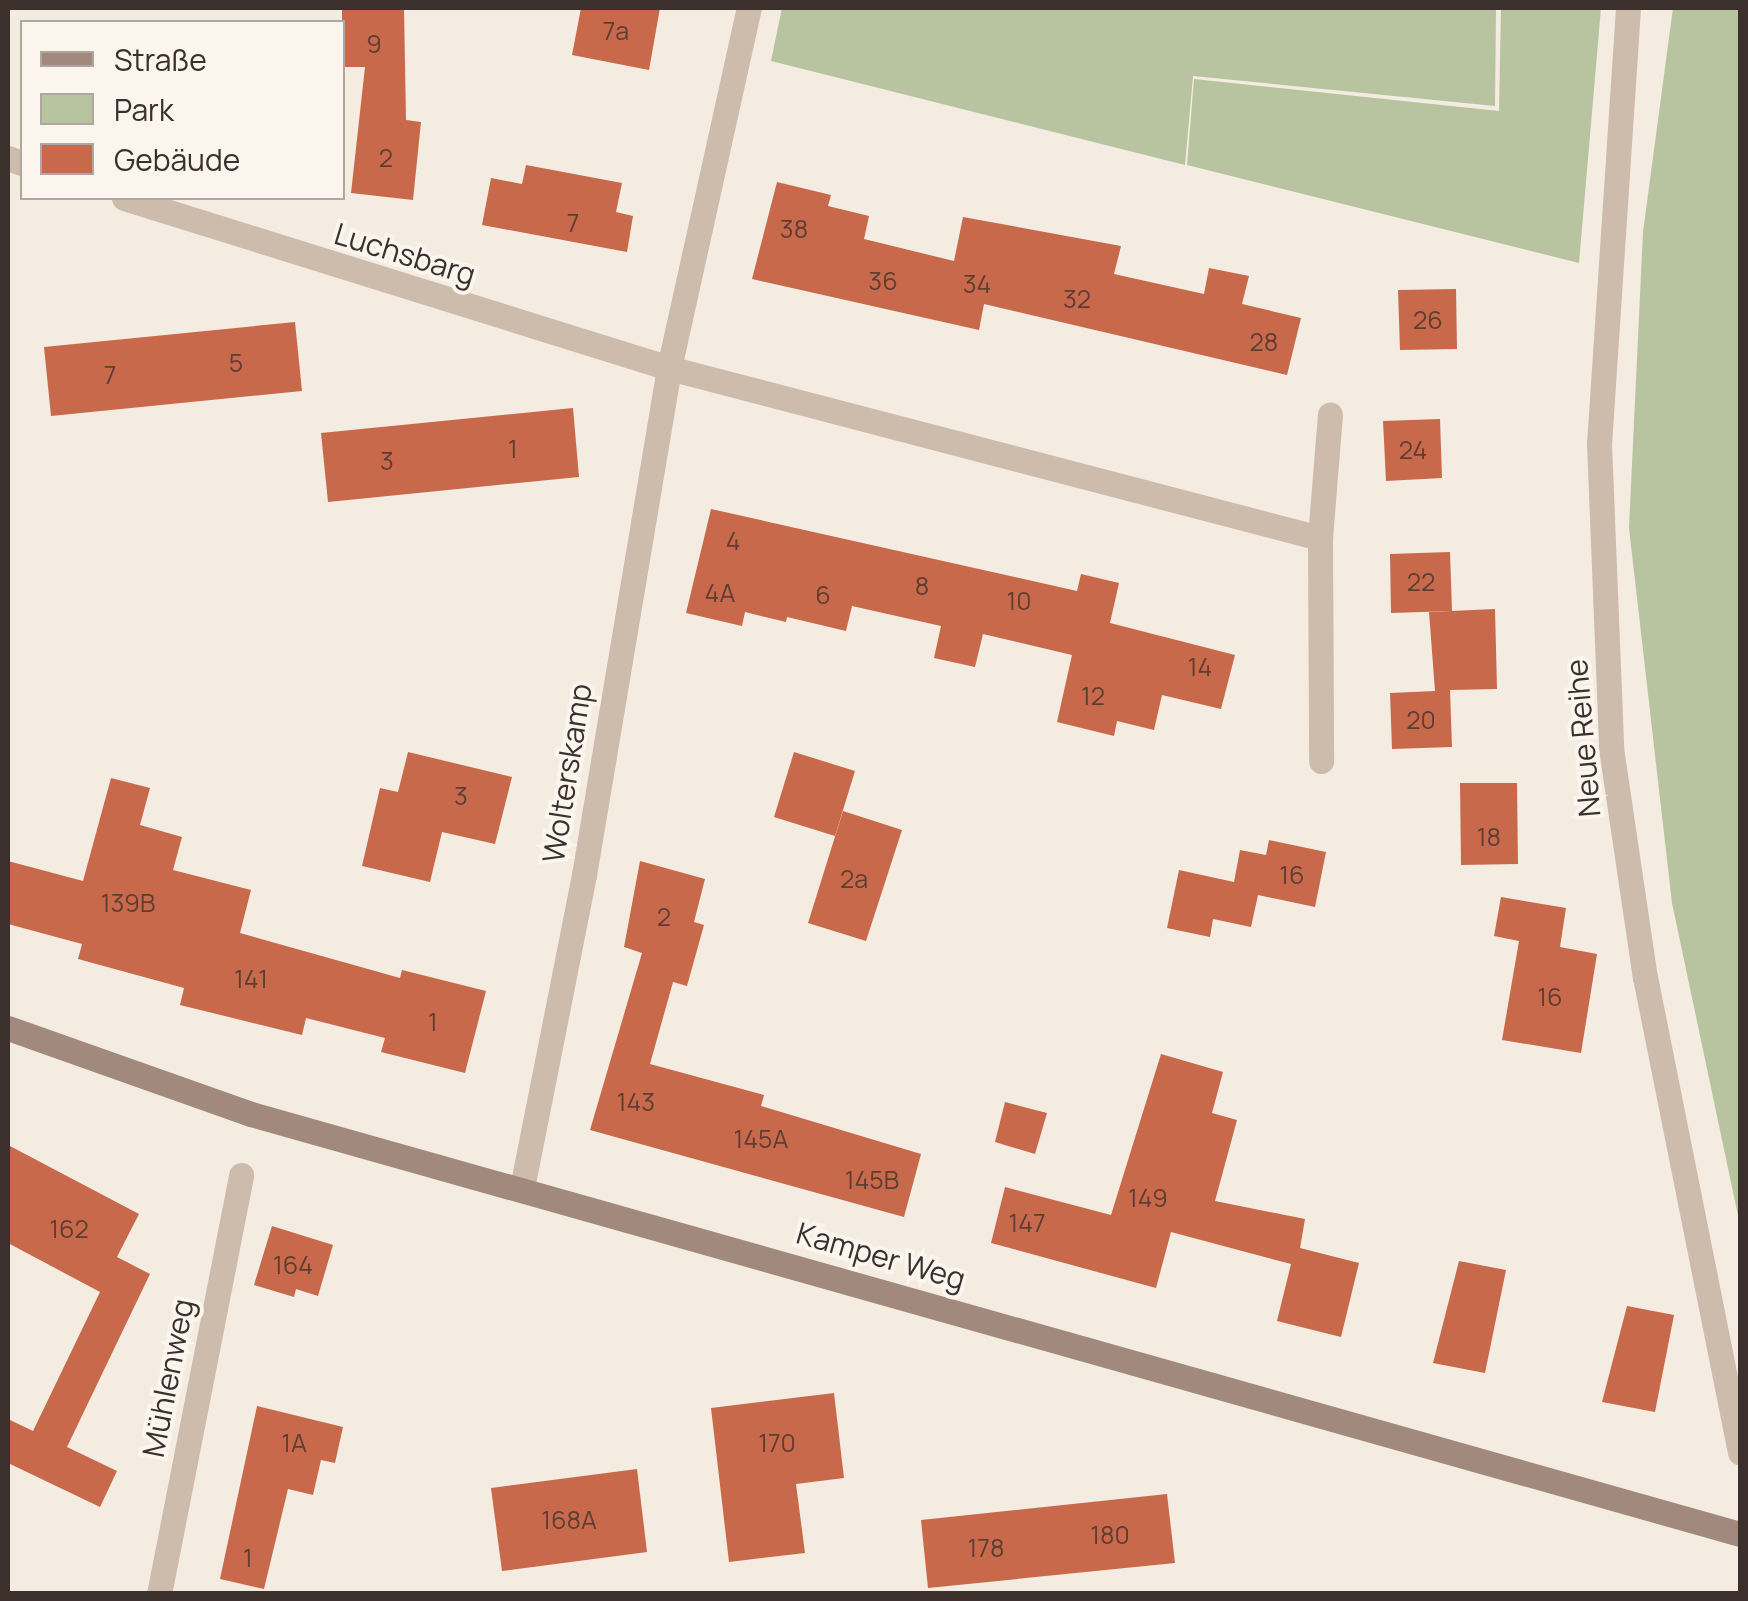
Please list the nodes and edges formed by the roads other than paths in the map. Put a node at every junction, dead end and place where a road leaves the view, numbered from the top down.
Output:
1 (749, 8) edge
2 (1628, 8) edge
3 (130, 200) edge
4 (670, 368) junction
5 (1330, 414) dead end
6 (1320, 538) junction
7 (1321, 762) dead end
8 (8, 1028) edge
9 (240, 1175) dead end
10 (522, 1188) junction
11 (1740, 1453) edge
12 (1740, 1534) edge
13 (158, 1594) edge

1 - 4 street, Wolterskamp
2 - 11 street, Neue Reihe
3 - 4 street, Luchsbarg
4 - 6 street
4 - 10 street, Wolterskamp
5 - 6 street
6 - 7 street
8 - 10 main road, Kamper Weg
9 - 13 street, Mühlenweg
10 - 12 main road, Kamper Weg

